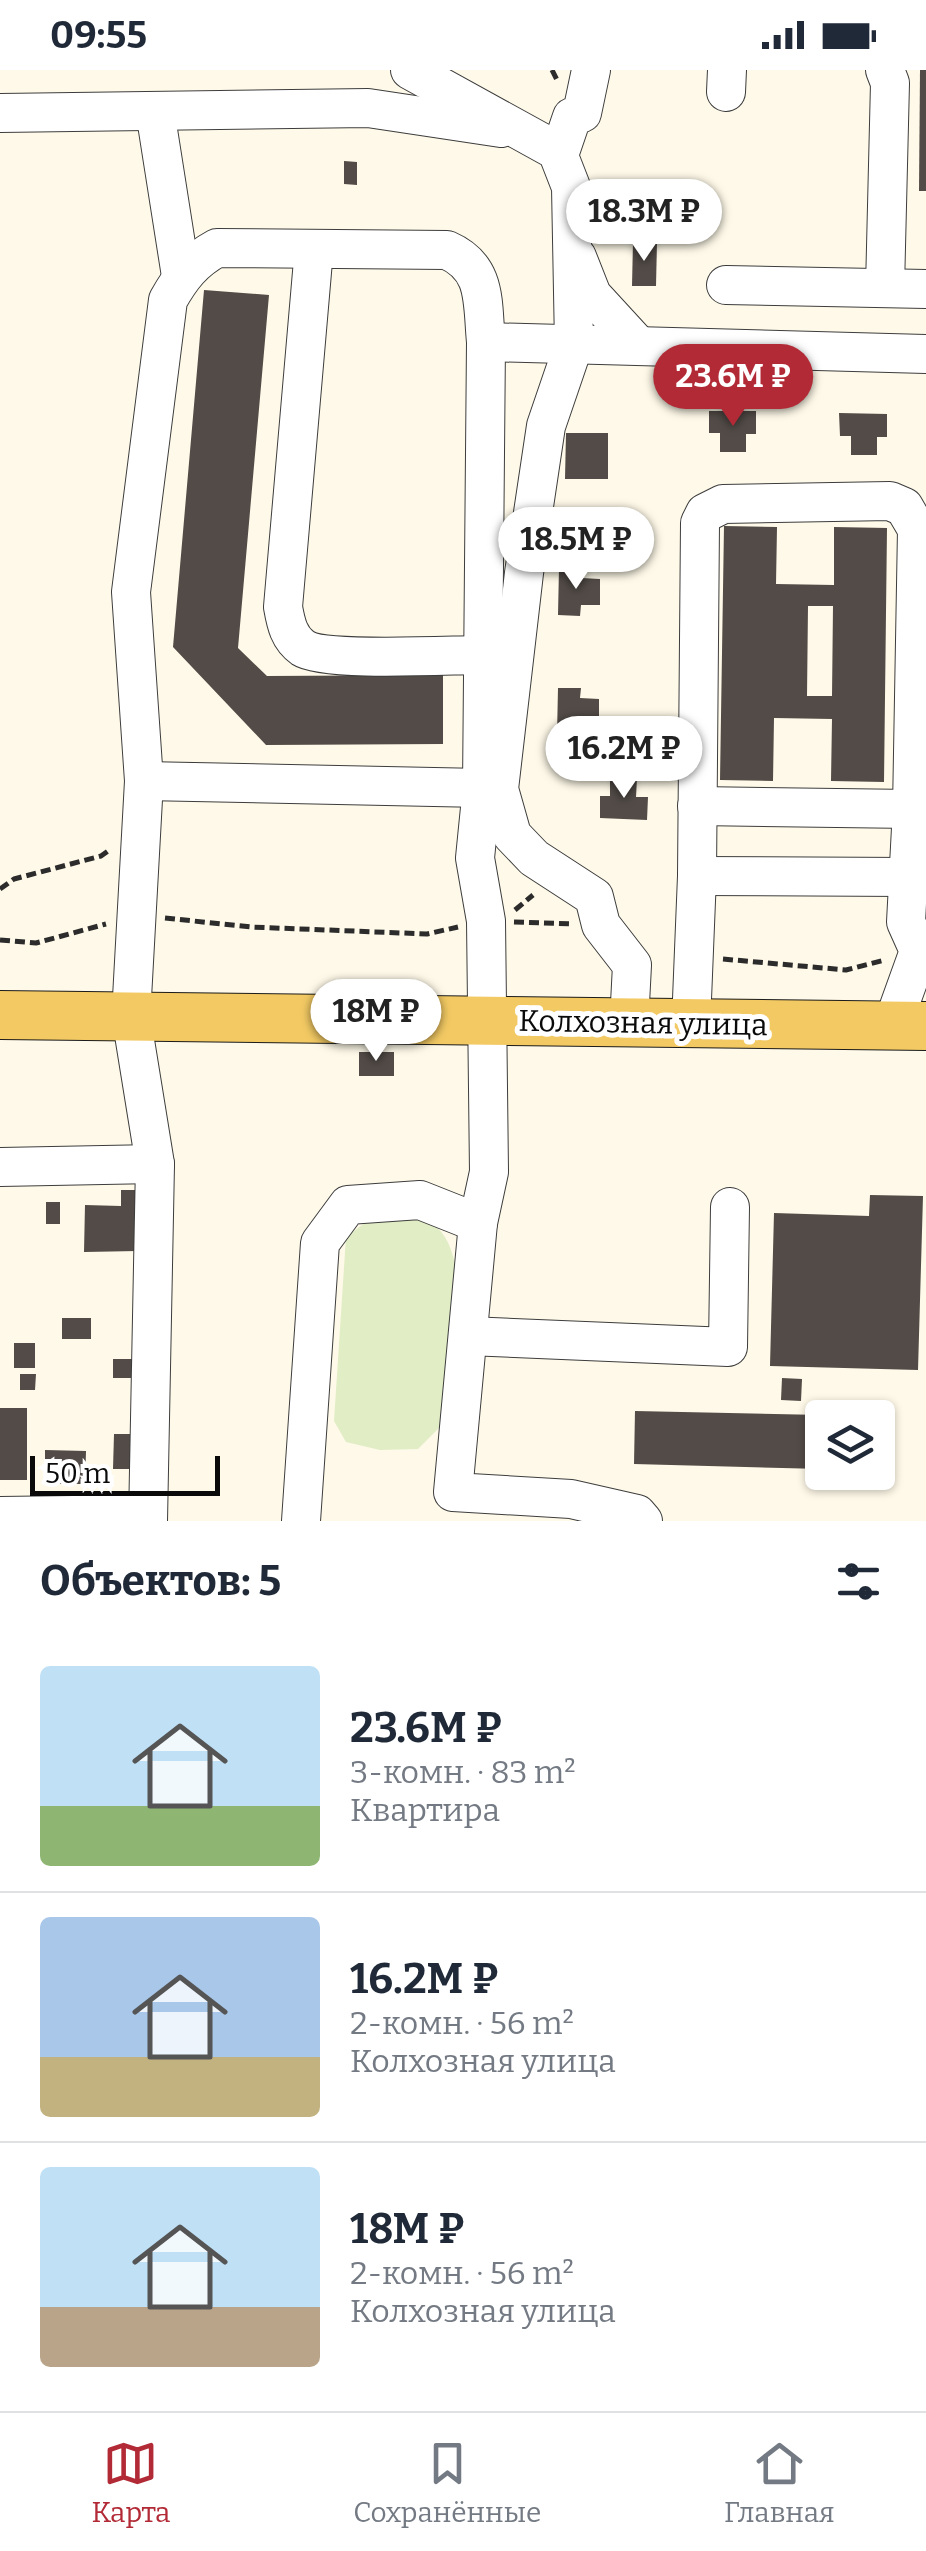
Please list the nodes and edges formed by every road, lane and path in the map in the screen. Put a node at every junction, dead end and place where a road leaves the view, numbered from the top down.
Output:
1 (410, 70) edge
2 (591, 70) edge
3 (885, 70) edge
4 (155, 111) junction
5 (0, 113) edge
6 (528, 132) junction
7 (559, 155) junction
8 (572, 244) junction
9 (314, 249) junction
10 (182, 276) junction
11 (726, 285) dead end
12 (885, 288) junction
13 (926, 289) edge
14 (486, 342) junction
15 (574, 344) junction
16 (637, 344) junction
17 (926, 354) edge
18 (483, 655) junction
19 (144, 781) junction
20 (482, 788) junction
21 (698, 806) junction
22 (912, 808) junction
23 (141, 824) junction
24 (559, 874) junction
25 (698, 876) junction
26 (908, 877) junction
27 (0, 889) edge
28 (501, 922) dead end
29 (0, 1015) edge
30 (131, 1016) junction
31 (489, 1022) junction
32 (628, 1023) junction
33 (691, 1024) junction
34 (909, 1026) edge
35 (154, 1164) junction
36 (0, 1168) edge
37 (730, 1207) dead end
38 (478, 1223) junction
39 (468, 1336) junction
40 (0, 1516) edge
41 (148, 1517) edge
42 (300, 1521) edge
43 (643, 1521) edge

1 - 6 street
2 - 7 street
3 - 12 street
4 - 5 street
4 - 6 street
4 - 10 street
6 - 7 street
7 - 8 street
8 - 15 street
8 - 16 street
9 - 10 street
9 - 14 street
9 - 18 street
10 - 19 street
11 - 12 street
12 - 13 street
14 - 15 street
14 - 18 street
15 - 16 street
15 - 24 street
16 - 17 street
18 - 20 street
19 - 20 street
19 - 23 street
20 - 31 street
21 - 22 street
21 - 22 street
21 - 25 street
22 - 26 street
23 - 27 path
23 - 30 street
24 - 28 path
24 - 32 street
25 - 26 street
25 - 33 street
26 - 34 street
29 - 30 main road, Колхозная улица
30 - 31 main road, Колхозная улица
30 - 35 street
31 - 32 main road, Колхозная улица
31 - 38 street
32 - 33 main road, Колхозная улица
33 - 34 main road, Колхозная улица
35 - 36 street
35 - 41 street
37 - 39 street
38 - 39 street
38 - 42 street
39 - 43 street
40 - 41 street

